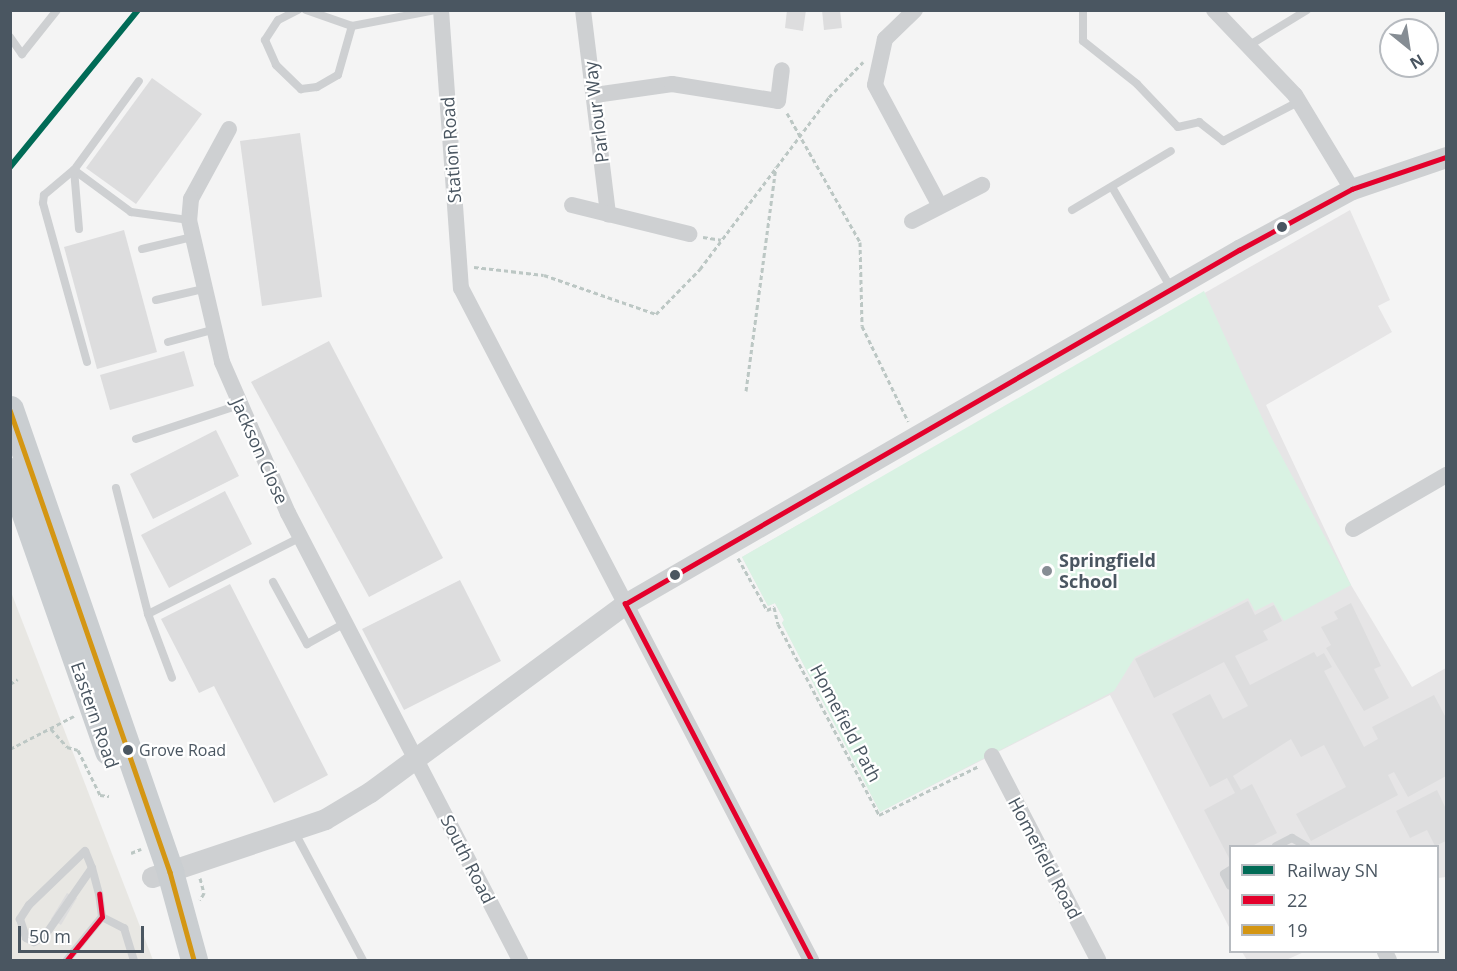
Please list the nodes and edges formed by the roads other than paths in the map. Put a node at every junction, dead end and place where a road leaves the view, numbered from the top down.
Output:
1 (57, 10) edge
2 (298, 10) edge
3 (306, 10) edge
4 (436, 10) edge
5 (441, 10) edge
6 (583, 10) edge
7 (915, 10) edge
8 (1083, 10) edge
9 (1214, 10) edge
10 (1306, 10) edge
11 (352, 26) junction
12 (10, 37) edge
13 (1246, 47) junction
14 (782, 70) dead end
15 (139, 81) dead end
16 (595, 95) junction
17 (1300, 101) junction
18 (229, 129) dead end
19 (1171, 151) dead end
20 (1446, 157) edge
21 (74, 170) junction
22 (982, 185) dead end
23 (1112, 187) junction
24 (1352, 189) junction
25 (572, 205) dead end
26 (940, 206) junction
27 (1072, 210) dead end
28 (608, 214) junction
29 (189, 220) junction
30 (912, 221) dead end
31 (79, 229) dead end
32 (689, 234) dead end
33 (192, 237) junction
34 (142, 249) dead end
35 (203, 289) junction
36 (1171, 289) junction
37 (156, 300) dead end
38 (212, 330) junction
39 (168, 342) dead end
40 (87, 362) dead end
41 (239, 405) junction
42 (10, 409) edge
43 (136, 438) dead end
44 (10, 471) edge
45 (1446, 475) edge
46 (116, 488) dead end
47 (1353, 529) dead end
48 (301, 537) junction
49 (273, 582) dead end
50 (626, 604) junction
51 (148, 614) junction
52 (345, 623) junction
53 (172, 678) dead end
54 (416, 758) junction
55 (992, 758) road end
56 (294, 831) junction
57 (1278, 845) edge
58 (1304, 845) edge
59 (92, 868) junction
60 (1229, 871) edge
61 (161, 874) junction
62 (1229, 884) edge
63 (102, 917) junction
64 (67, 960) edge
65 (134, 960) edge
66 (175, 960) edge
67 (194, 960) edge
68 (363, 960) edge
69 (520, 960) edge
70 (811, 960) edge
71 (1098, 960) edge

1 - 12 lane
2 - 11 lane
3 - 11 lane
4 - 11 lane
5 - 50 street, Station Road
6 - 16 street, Parlour Way
7 - 26 street
8 - 17 lane
9 - 13 street
10 - 13 lane
13 - 17 street
14 - 16 street
15 - 21 lane
16 - 28 street, Parlour Way
17 - 24 street
18 - 29 street, Jackson Close
19 - 23 lane
20 - 24 street
21 - 29 lane
21 - 31 lane
21 - 40 lane
22 - 26 street
23 - 27 lane
23 - 36 lane
24 - 36 street
25 - 28 street
26 - 30 street
28 - 32 street
29 - 33 street, Jackson Close
33 - 34 lane
33 - 35 street, Jackson Close
35 - 37 lane
35 - 38 street, Jackson Close
36 - 50 street
38 - 39 lane
38 - 41 street, Jackson Close
41 - 43 lane
41 - 48 street, Jackson Close
42 - 61 main road, Eastern Road
44 - 61 main road, Eastern Road
45 - 47 street
46 - 51 lane
48 - 51 lane
48 - 52 street, Jackson Close
49 - 52 lane
50 - 54 street
50 - 70 street, Station Road
51 - 53 lane
52 - 54 street, Jackson Close
54 - 56 street
54 - 69 street, South Road
55 - 71 street, Homefield Road
56 - 61 street
56 - 68 lane
57 - 58 lane
59 - 59 lane
59 - 63 lane
60 - 62 lane
61 - 66 main road, Eastern Road
61 - 67 main road, Eastern Road
63 - 64 lane
63 - 65 lane

